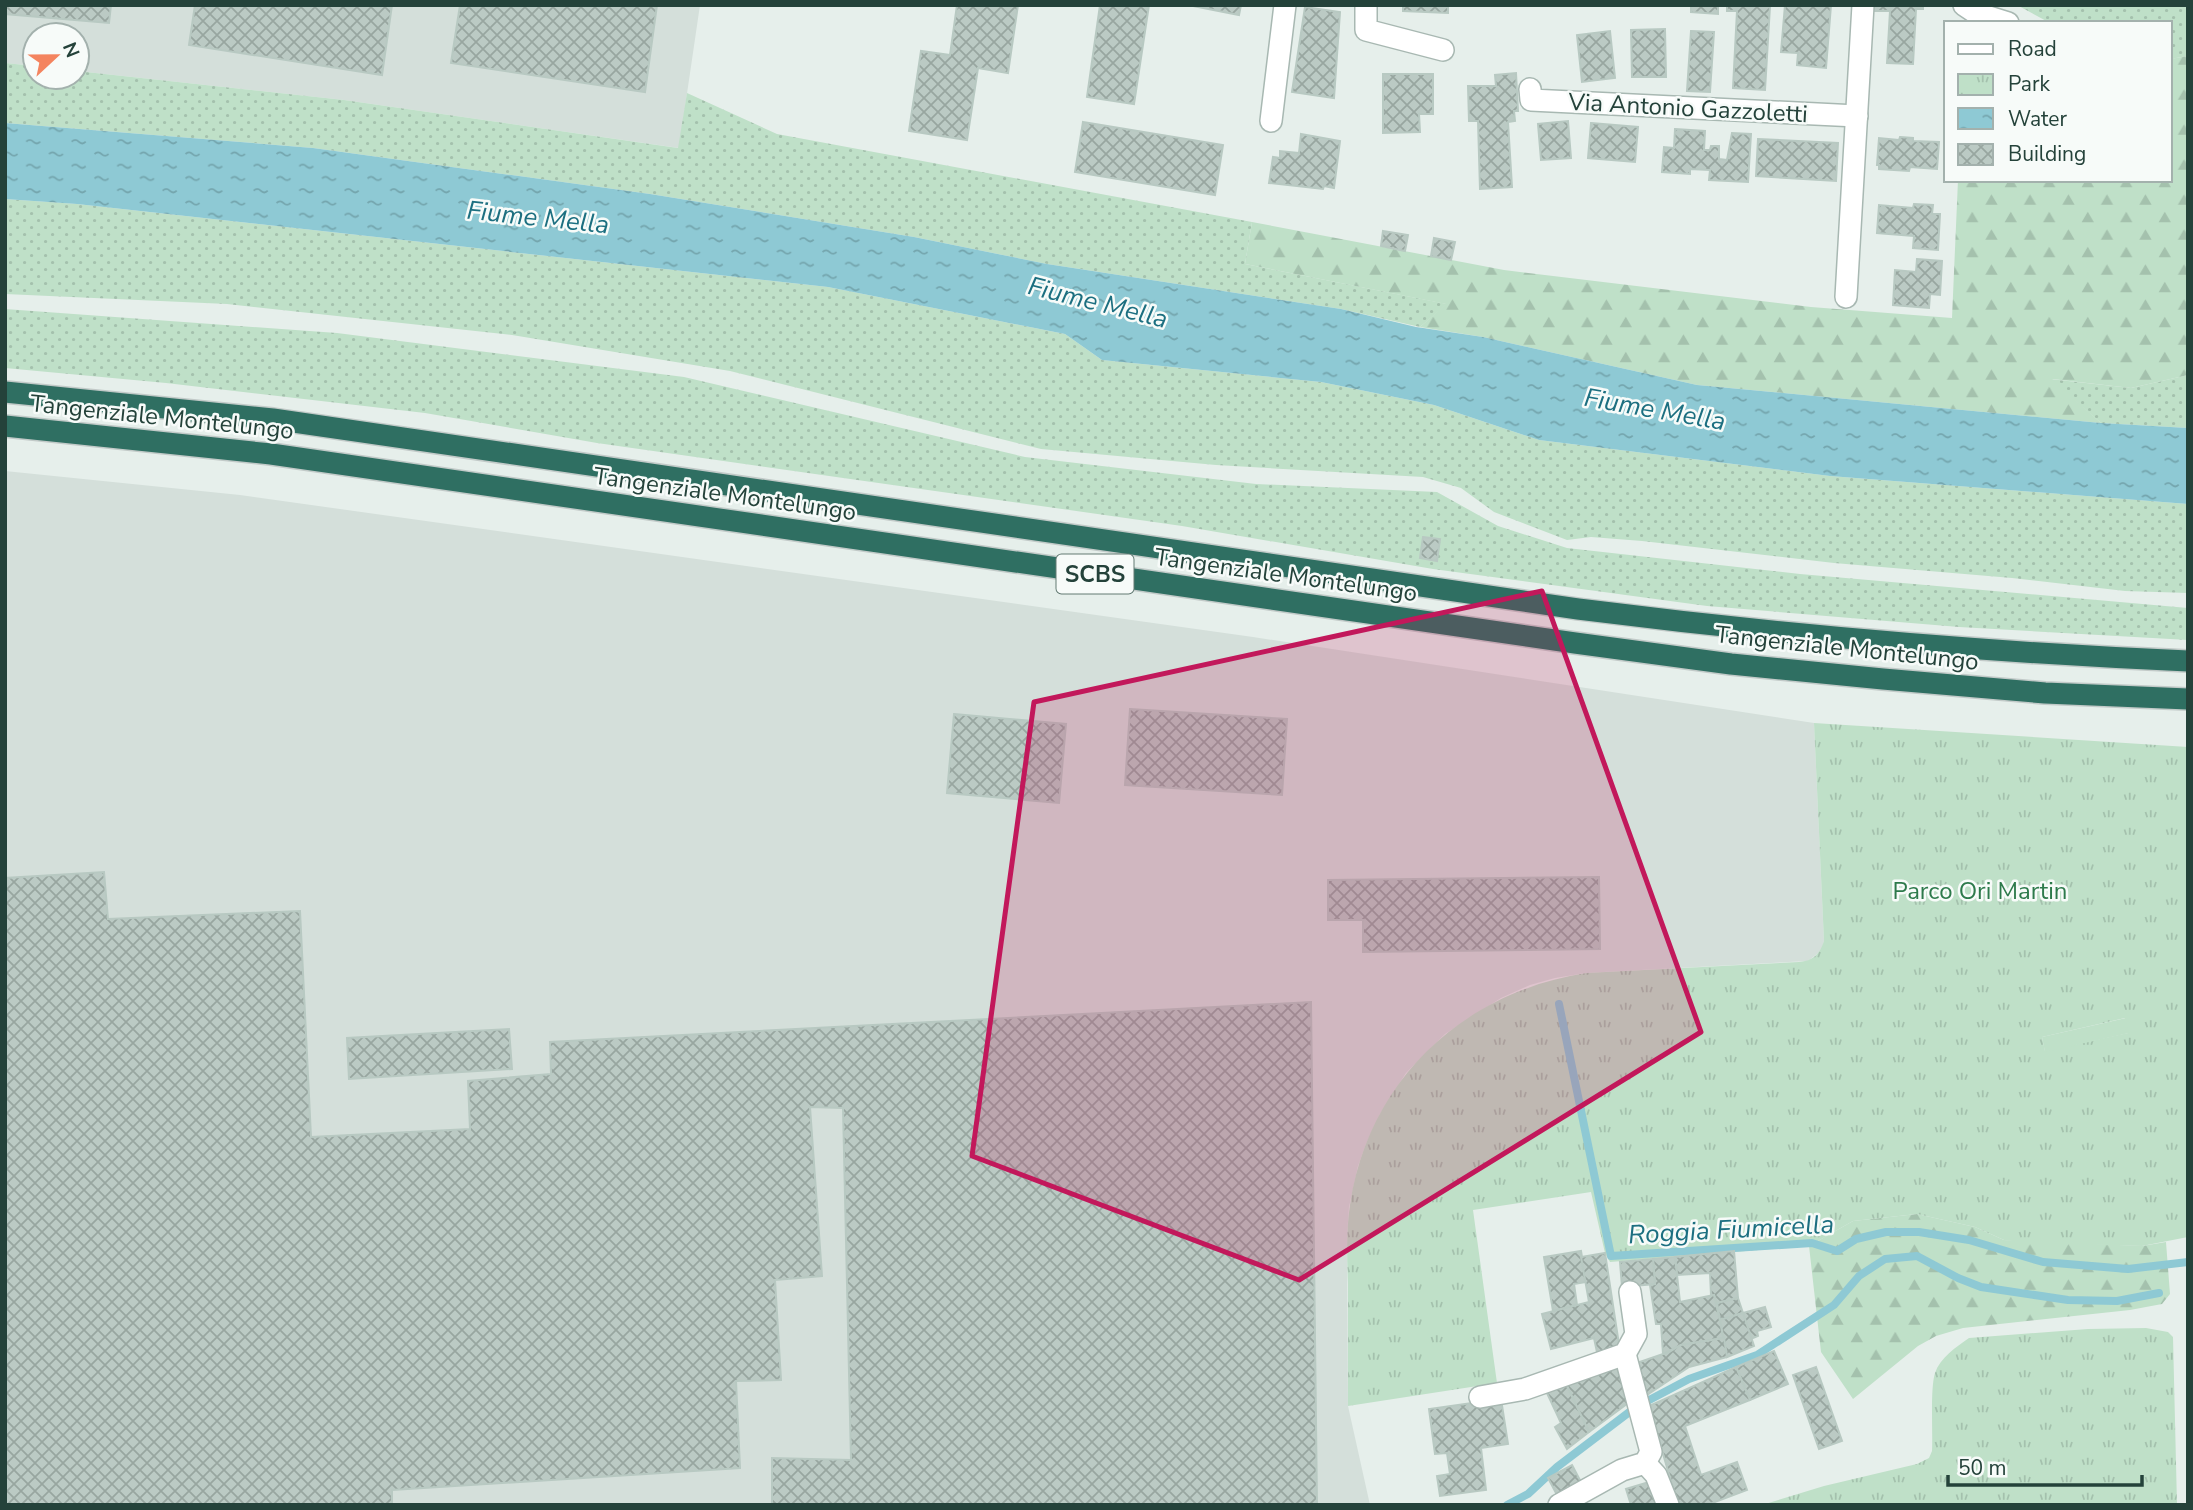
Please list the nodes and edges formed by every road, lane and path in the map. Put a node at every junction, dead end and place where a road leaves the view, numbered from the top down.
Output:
1 (1284, 5) edge
2 (1366, 5) edge
3 (1863, 5) edge
4 (1964, 5) edge
5 (2002, 21) edge
6 (1443, 50) dead end
7 (1530, 89) dead end
8 (1857, 116) junction
9 (1271, 121) dead end
10 (1846, 297) dead end
11 (5, 392) edge
12 (5, 426) edge
13 (2188, 661) edge
14 (2188, 699) edge
15 (1630, 1292) dead end
16 (1625, 1354) junction
17 (1480, 1396) dead end
18 (1645, 1463) junction
19 (1559, 1505) edge
20 (1668, 1505) edge

1 - 9 street
2 - 6 street
3 - 8 street
4 - 5 street
7 - 8 street, Via Antonio Gazzoletti
8 - 10 street
11 - 13 highway, Tangenziale Montelungo / SCBS
12 - 14 highway, Tangenziale Montelungo / SCBS
15 - 16 street
16 - 17 street
16 - 18 street
18 - 19 street
18 - 20 street

